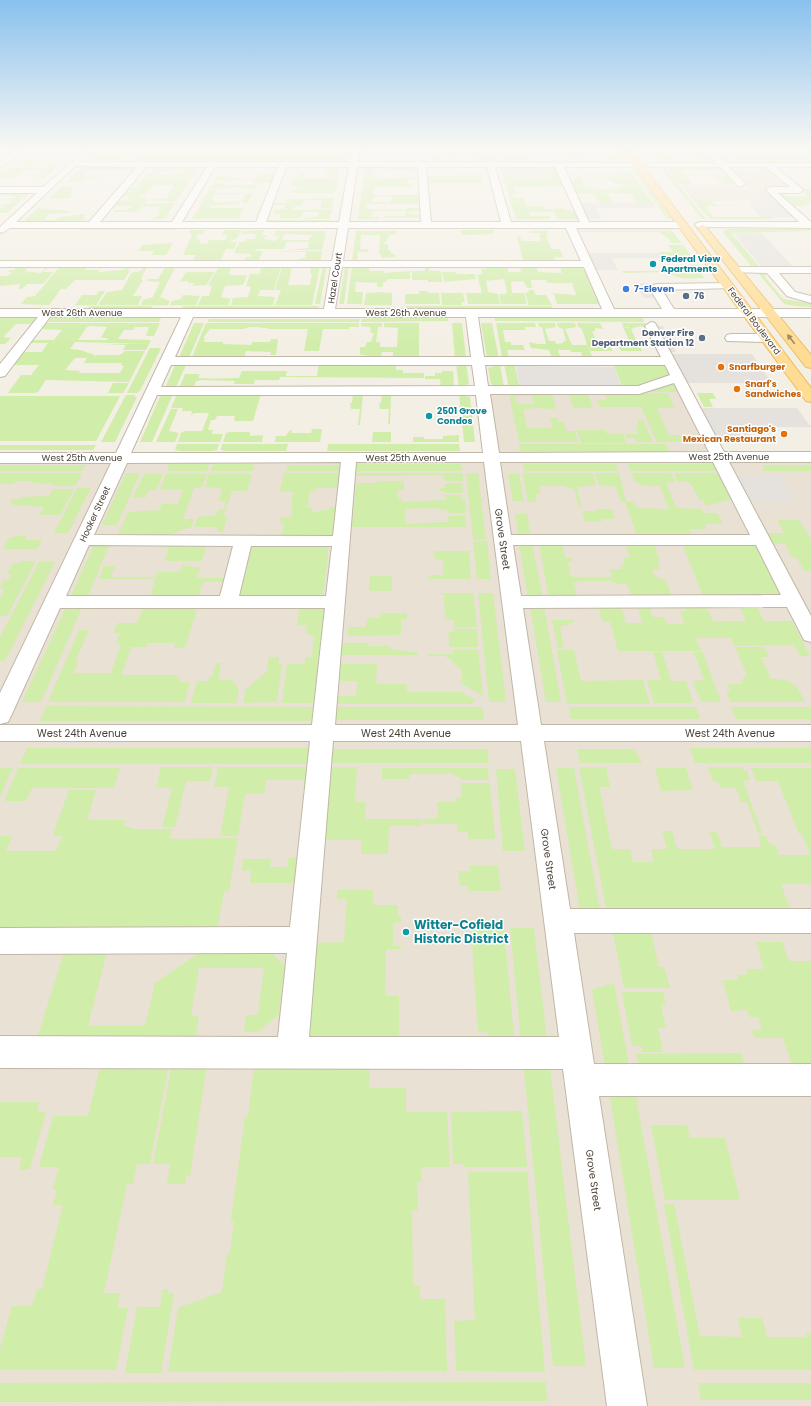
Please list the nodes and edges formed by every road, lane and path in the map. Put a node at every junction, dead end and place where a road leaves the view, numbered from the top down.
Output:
1 (19, 215) edge
2 (101, 215) edge
3 (181, 215) edge
4 (264, 215) edge
5 (346, 215) edge
6 (425, 215) edge
7 (504, 215) edge
8 (581, 215) edge
9 (674, 215) edge
10 (797, 215) edge
11 (698, 222) joint
12 (8, 225) junction
13 (92, 225) junction
14 (175, 225) junction
15 (260, 225) junction
16 (344, 225) junction
17 (426, 225) junction
18 (507, 225) junction
19 (570, 225) junction
20 (586, 225) junction
21 (682, 225) junction
22 (809, 225) edge
23 (0, 232) edge
24 (0, 264) edge
25 (337, 264) junction
26 (588, 264) junction
27 (736, 270) junction
28 (770, 270) junction
29 (810, 274) edge
30 (778, 280) junction
31 (728, 286) junction
32 (811, 300) edge
33 (0, 313) edge
34 (47, 313) junction
35 (189, 313) junction
36 (329, 313) junction
37 (471, 313) junction
38 (610, 313) junction
39 (670, 313) junction
40 (748, 313) junction
41 (770, 313) junction
42 (811, 313) edge
43 (651, 326) dead end
44 (731, 338) dead end
45 (766, 338) junction
46 (167, 361) junction
47 (478, 361) junction
48 (670, 361) junction
49 (811, 364) edge
50 (0, 373) edge
51 (678, 377) junction
52 (153, 391) junction
53 (482, 391) junction
54 (811, 398) edge
55 (0, 458) edge
56 (121, 458) junction
57 (349, 458) junction
58 (492, 458) junction
59 (719, 458) junction
60 (811, 458) edge
61 (82, 540) junction
62 (243, 540) junction
63 (504, 540) junction
64 (762, 540) junction
65 (341, 541) junction
66 (53, 602) junction
67 (228, 602) junction
68 (335, 602) junction
69 (512, 602) junction
70 (794, 602) junction
71 (811, 635) edge
72 (0, 716) edge
73 (0, 733) edge
74 (322, 733) junction
75 (531, 733) junction
76 (811, 733) edge
77 (557, 920) junction
78 (811, 921) edge
79 (303, 940) junction
80 (0, 941) edge
81 (0, 1052) edge
82 (292, 1053) junction
83 (578, 1066) junction
84 (811, 1080) edge
85 (627, 1406) edge

1 - 12 street
2 - 13 street
3 - 14 street
4 - 15 street
5 - 16 street, Hazel Court
6 - 17 street
7 - 18 street
8 - 20 street
9 - 21 main road, Federal Boulevard
10 - 22 street
11 - 22 street
11 - 27 main road, Federal Boulevard
12 - 13 street
12 - 23 street
13 - 14 street
14 - 15 street
15 - 16 street
16 - 17 street
16 - 25 street, Hazel Court
17 - 18 street
18 - 19 street
19 - 20 street
19 - 26 street
20 - 21 street
21 - 31 main road, Federal Boulevard
24 - 25 street
25 - 26 street
25 - 36 street, Hazel Court
26 - 38 street
27 - 28 street
27 - 41 main road, Federal Boulevard
28 - 29 street
28 - 30 street
29 - 30 street
30 - 32 street
31 - 39 street
31 - 40 main road, Federal Boulevard
33 - 34 street, West 26th Avenue
34 - 35 street, West 26th Avenue
34 - 50 street
35 - 36 street, West 26th Avenue
35 - 46 street, Hooker Street
36 - 37 street, West 26th Avenue
37 - 38 street, West 26th Avenue
37 - 47 street, Grove Street
38 - 39 street, West 26th Avenue
39 - 40 street, West 26th Avenue
40 - 41 street, West 26th Avenue
40 - 45 main road, Federal Boulevard
41 - 42 street, West 26th Avenue
49 -> 41 main road, Federal Boulevard
43 - 48 street
44 - 45 street
45 - 54 main road, Federal Boulevard
46 - 47 street
46 - 52 street, Hooker Street
47 - 48 street
47 - 53 street, Grove Street
48 - 51 street
51 - 53 street
51 - 59 street
52 - 53 street
52 - 56 street, Hooker Street
53 - 58 street, Grove Street
55 - 56 street, West 25th Avenue
56 - 57 street, West 25th Avenue
56 - 61 street, Hooker Street
57 - 58 street, West 25th Avenue
57 - 65 street
58 - 59 street, West 25th Avenue
58 - 63 street, Grove Street
59 - 60 street, West 25th Avenue
59 - 64 street
61 - 62 street
61 - 66 street, Hooker Street
62 - 65 street
62 - 67 street
63 - 64 street
63 - 69 street, Grove Street
64 - 70 street
65 - 68 street
66 - 67 street
66 - 72 street, Hooker Street
67 - 68 street
68 - 74 street
69 - 70 street
69 - 75 street, Grove Street
70 - 71 street
73 - 74 street, West 24th Avenue
74 - 75 street, West 24th Avenue
74 - 79 street
75 - 76 street, West 24th Avenue
75 - 77 street, Grove Street
77 - 78 street
77 - 83 street, Grove Street
79 - 80 street
79 - 82 street
81 - 82 street
82 - 83 street
83 - 84 street
83 - 85 street, Grove Street

